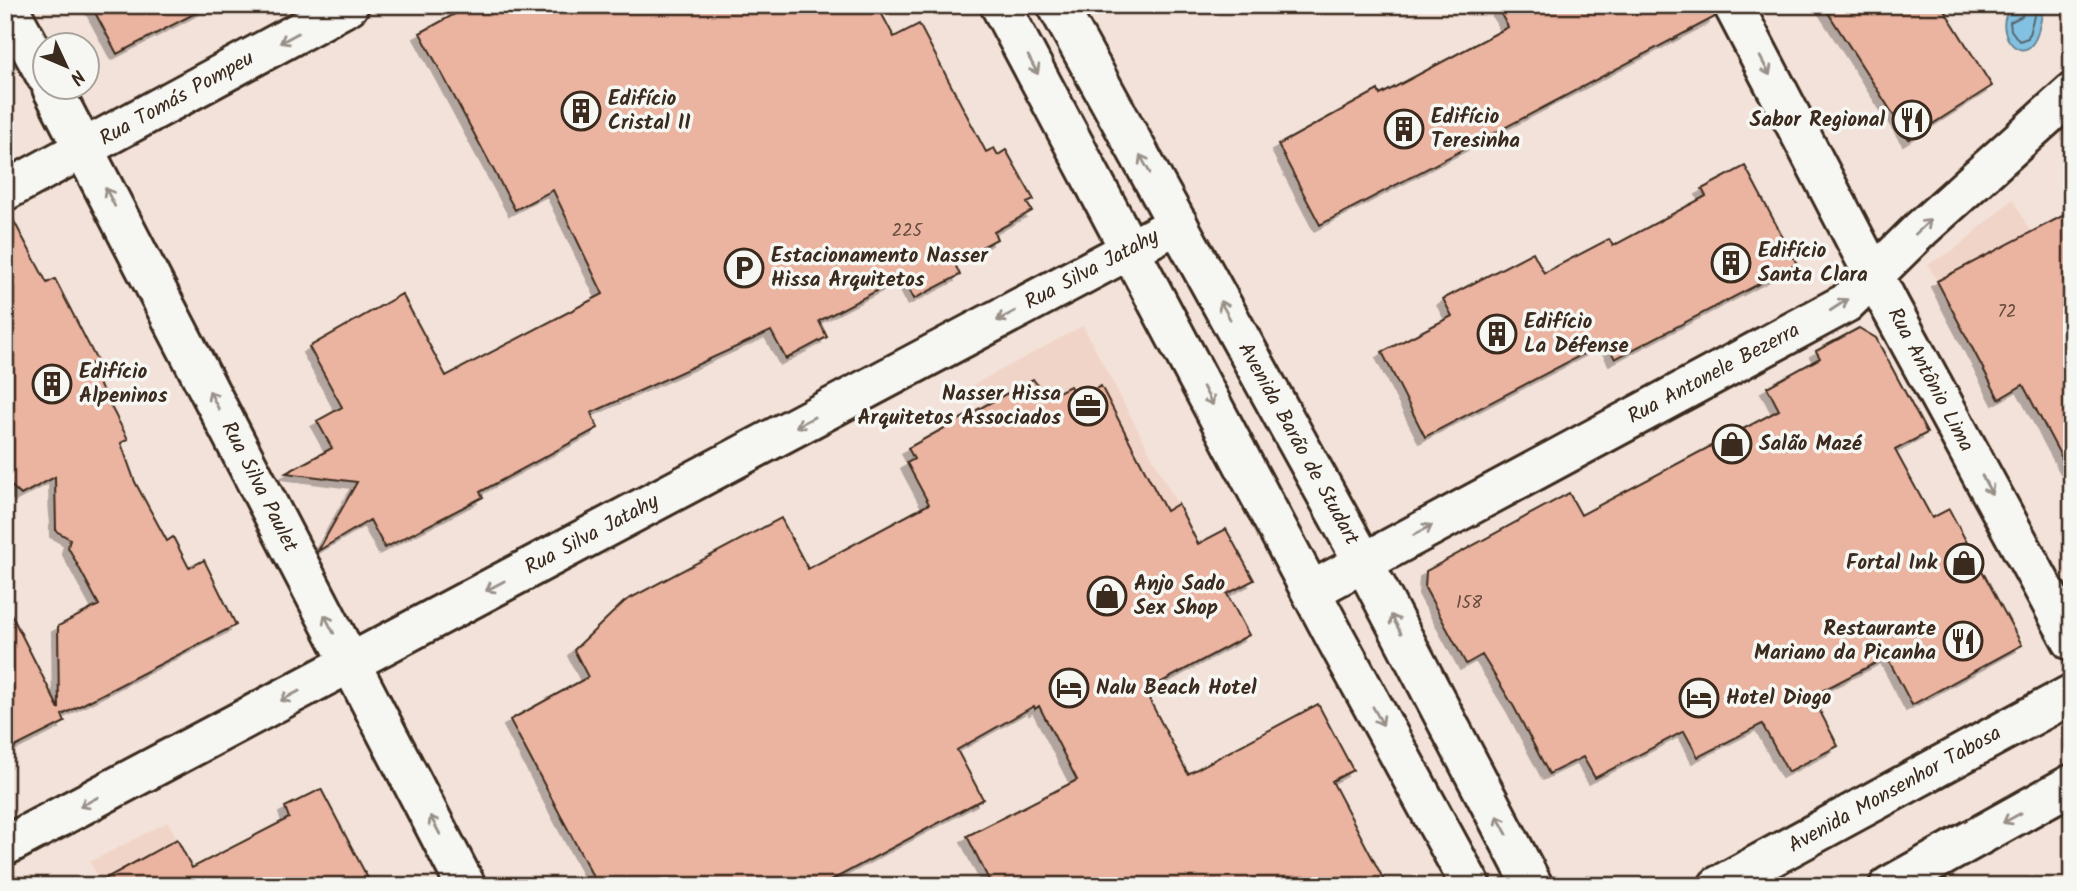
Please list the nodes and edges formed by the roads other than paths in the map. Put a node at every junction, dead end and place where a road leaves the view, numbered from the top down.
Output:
1 (7, 5) edge
2 (349, 5) edge
3 (1000, 5) edge
4 (1057, 5) edge
5 (1733, 5) edge
6 (32, 51) edge
7 (2072, 93) edge
8 (59, 102) edge
9 (85, 150) junction
10 (5, 191) edge
11 (1178, 224) junction
12 (1131, 249) junction
13 (1873, 274) junction
14 (1364, 563) junction
15 (1311, 591) junction
16 (2072, 640) edge
17 (350, 664) junction
18 (2072, 694) edge
19 (2072, 784) edge
20 (5, 846) edge
21 (466, 886) edge
22 (1471, 886) edge
23 (1534, 886) edge
24 (1718, 886) edge
25 (1889, 886) edge

1 - 6 street
2 -> 9 street, Rua Tomás Pompeu
3 -> 12 street
11 -> 4 street, Avenida Barão de Studart
5 -> 13 street, Rua Antônio Lima
13 -> 7 street, Rua Antonele Bezerra
8 - 9 street, Rua Silva Paulet
9 - 10 street, Rua Tomás Pompeu
17 -> 9 street, Rua Silva Paulet
11 - 12 street, Rua Silva Jatahy
14 -> 11 street, Avenida Barão de Studart
12 -> 15 street
12 -> 17 street, Rua Silva Jatahy
14 -> 13 street, Rua Antonele Bezerra
13 -> 16 street, Rua Antônio Lima
14 - 15 street, Rua Antonele Bezerra
23 -> 14 street, Avenida Barão de Studart
15 -> 22 street
17 -> 20 street, Rua Silva Jatahy
21 -> 17 street, Rua Silva Paulet
18 - 24 street, Avenida Monsenhor Tabosa
19 -> 25 street

